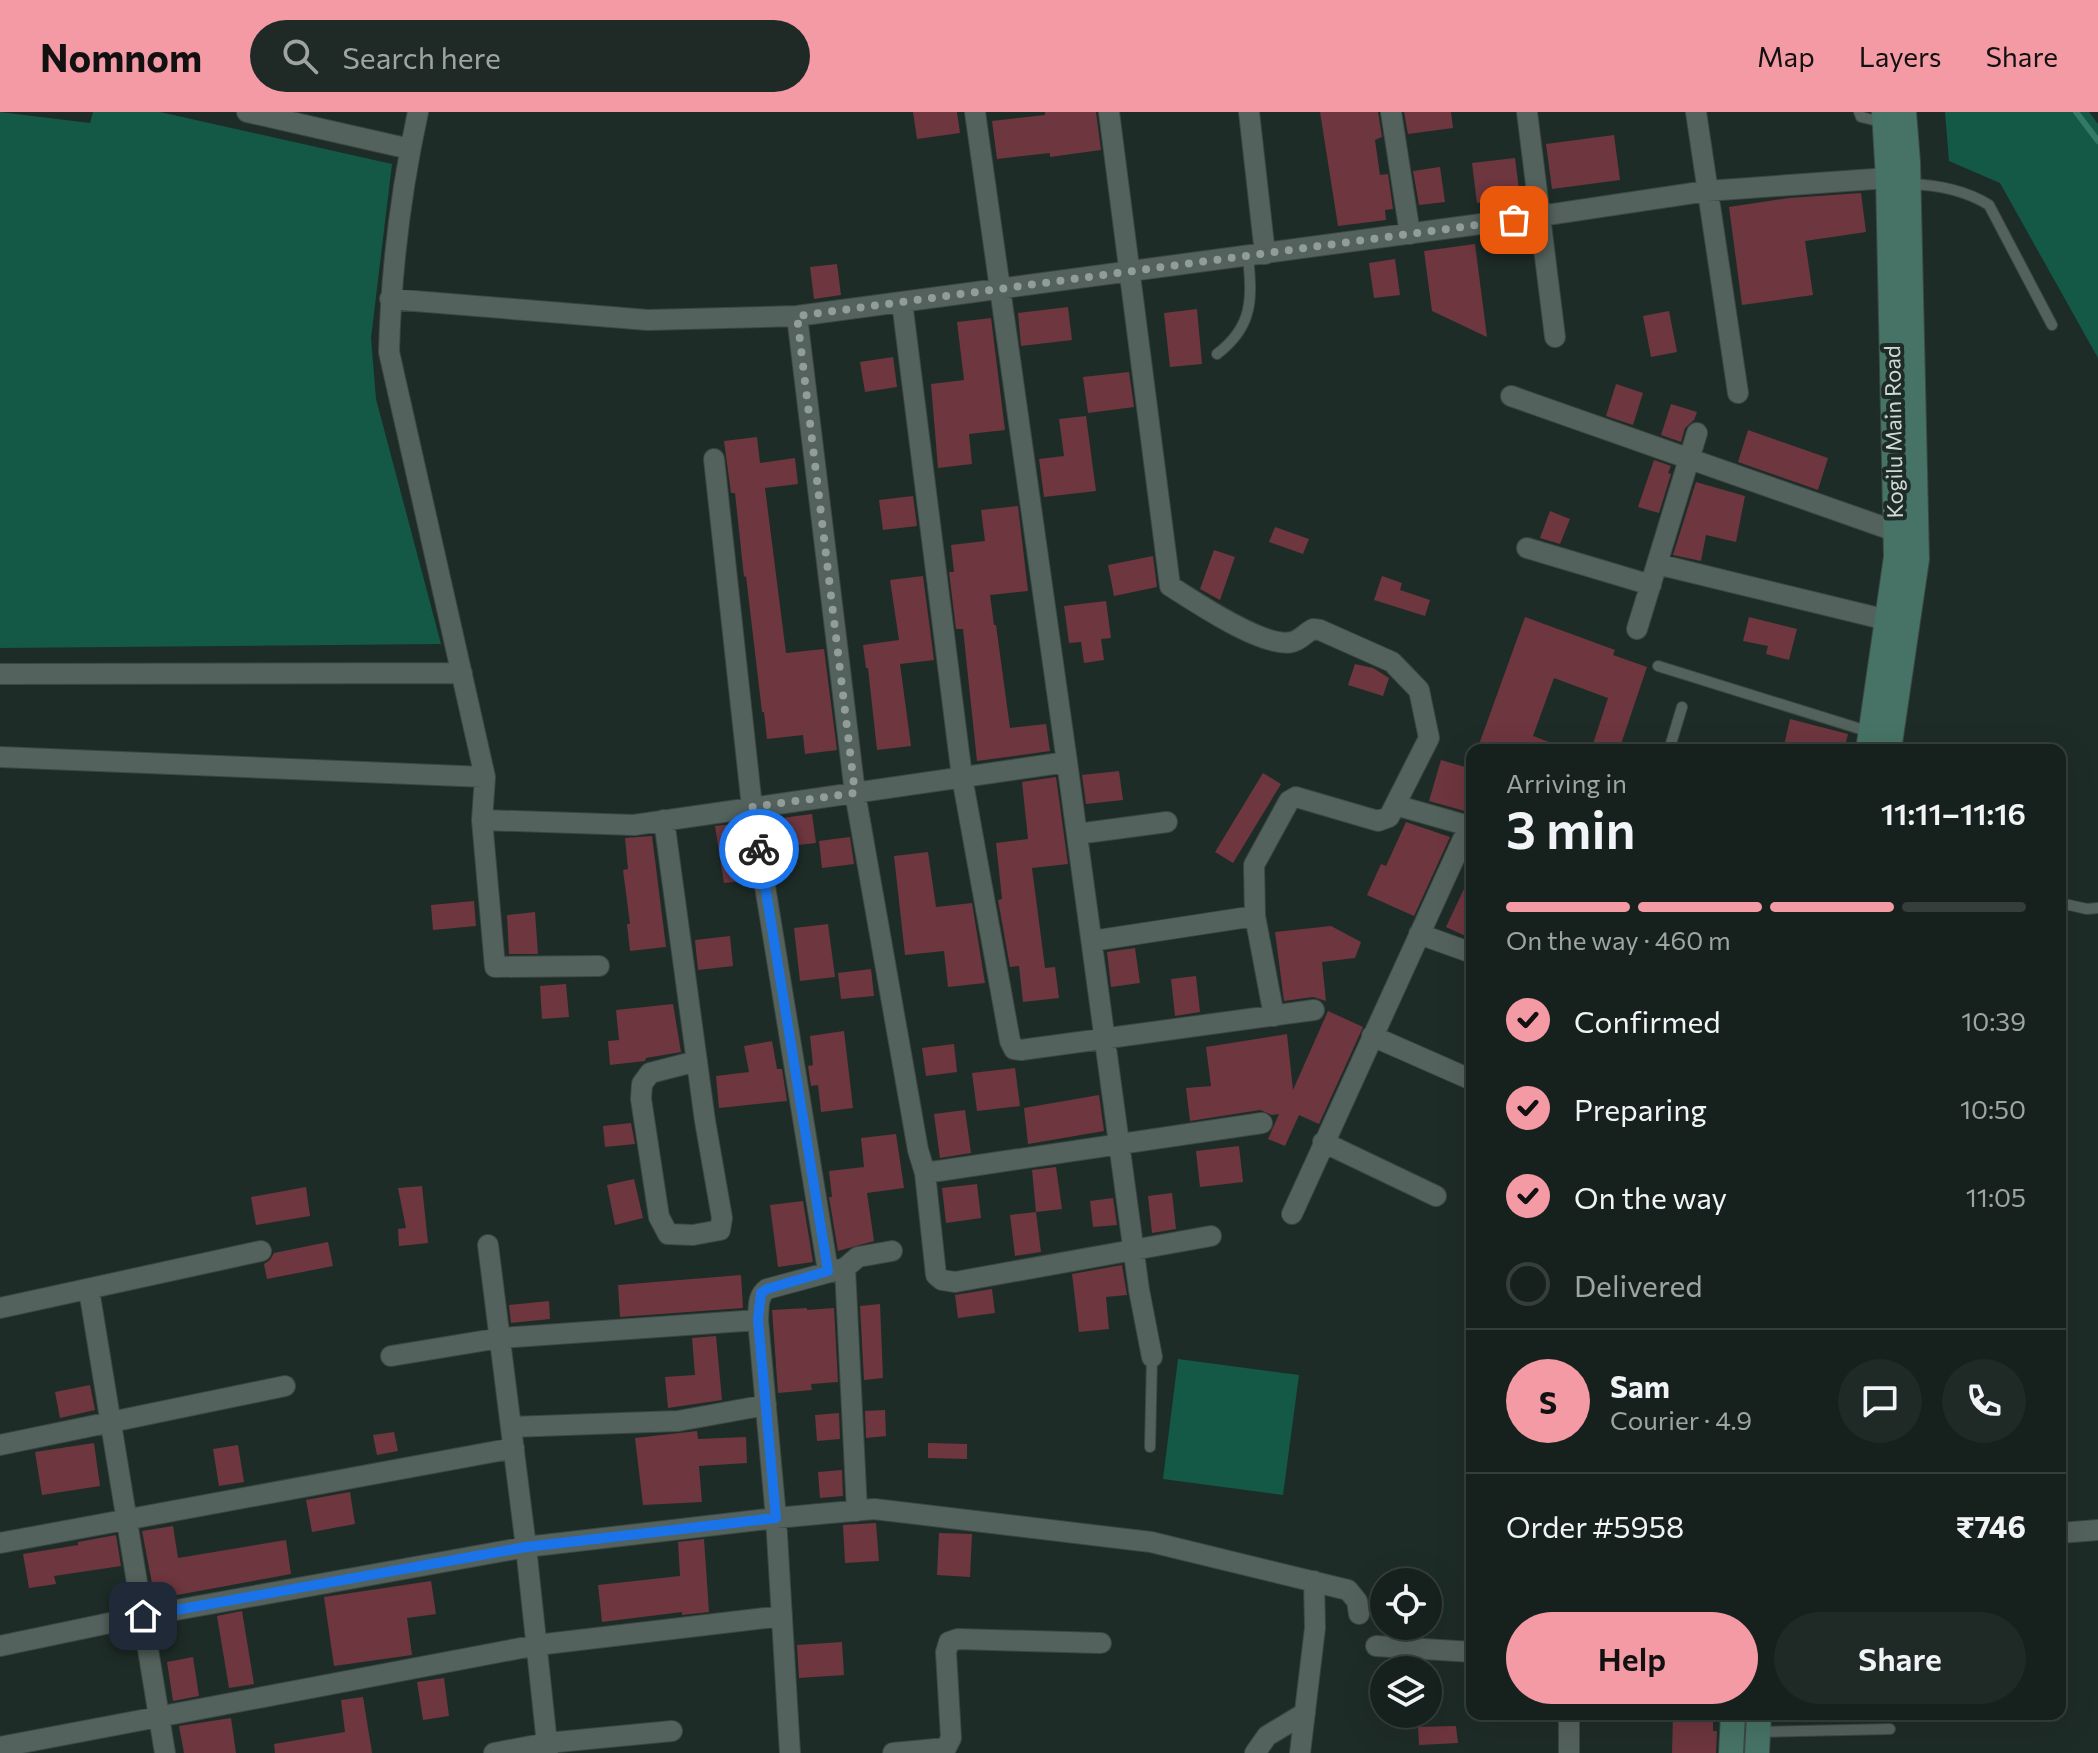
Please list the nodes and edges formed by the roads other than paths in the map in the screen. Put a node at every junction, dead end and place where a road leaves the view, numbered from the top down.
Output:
1 (247, 112) edge
2 (418, 112) edge
3 (975, 112) edge
4 (1109, 112) edge
5 (1249, 112) edge
6 (1391, 112) edge
7 (1527, 112) edge
8 (1696, 112) edge
9 (1859, 112) edge
10 (1891, 116) edge
11 (410, 149) junction
12 (1898, 181) junction
13 (1707, 191) junction
14 (1540, 216) junction
15 (1410, 234) junction
16 (1256, 255) junction
17 (1129, 272) junction
18 (1001, 289) junction
19 (390, 299) junction
20 (902, 302) junction
21 (797, 316) junction
22 (2052, 325) dead end
23 (1555, 337) dead end
24 (1217, 354) dead end
25 (1738, 393) dead end
26 (1511, 396) dead end
27 (1697, 433) dead end
28 (1689, 458) junction
29 (714, 459) dead end
30 (1895, 531) junction
31 (1527, 548) dead end
32 (1657, 564) junction
33 (1651, 585) junction
34 (1887, 620) junction
35 (1637, 629) dead end
36 (1658, 666) dead end
37 (462, 673) junction
38 (0, 674) edge
39 (1682, 707) dead end
40 (1869, 741) edge
41 (1671, 744) edge
42 (1890, 744) edge
43 (0, 757) edge
44 (1067, 762) junction
45 (485, 777) junction
46 (962, 777) junction
47 (855, 793) junction
48 (1395, 805) junction
49 (752, 807) junction
50 (482, 820) junction
51 (664, 820) junction
52 (1167, 822) dead end
53 (1466, 825) edge
54 (1077, 834) junction
55 (1466, 834) edge
56 (2066, 904) edge
57 (2098, 908) edge
58 (1255, 916) junction
59 (1419, 934) junction
60 (1092, 941) junction
61 (1466, 951) edge
62 (599, 966) dead end
63 (1314, 1010) dead end
64 (1274, 1016) junction
65 (1372, 1036) junction
66 (1105, 1039) junction
67 (697, 1061) junction
68 (1466, 1077) edge
69 (1262, 1123) dead end
70 (1323, 1142) junction
71 (1119, 1145) junction
72 (925, 1173) junction
73 (1436, 1196) dead end
74 (1292, 1214) dead end
75 (1211, 1236) dead end
76 (488, 1245) dead end
77 (1134, 1249) junction
78 (261, 1251) dead end
79 (892, 1251) dead end
80 (836, 1270) junction
81 (89, 1290) junction
82 (0, 1308) edge
83 (758, 1320) junction
84 (500, 1338) junction
85 (391, 1356) dead end
86 (1152, 1357) joint
87 (285, 1386) dead end
88 (766, 1405) junction
89 (111, 1423) junction
90 (512, 1437) junction
91 (0, 1445) edge
92 (1150, 1447) dead end
93 (857, 1511) junction
94 (776, 1518) junction
95 (126, 1519) junction
96 (2098, 1530) edge
97 (2066, 1533) edge
98 (0, 1543) edge
99 (526, 1547) junction
100 (1314, 1581) junction
101 (1359, 1614) dead end
102 (143, 1616) junction
103 (782, 1616) junction
104 (1101, 1643) dead end
105 (537, 1645) junction
106 (0, 1646) edge
107 (1376, 1646) dead end
108 (1466, 1652) edge
109 (1305, 1713) junction
110 (159, 1715) junction
111 (1569, 1720) edge
112 (1733, 1720) edge
113 (1890, 1729) dead end
114 (672, 1731) dead end
115 (1758, 1733) edge
116 (0, 1747) edge
117 (547, 1748) edge
118 (165, 1753) edge
119 (494, 1753) edge
120 (790, 1753) edge
121 (893, 1753) edge
122 (1255, 1753) edge
123 (1300, 1753) edge
124 (1569, 1753) edge
125 (1731, 1753) edge

1 - 11 street
2 - 11 street
3 - 18 street
4 - 17 street
5 - 16 street
6 - 15 street
7 - 14 street
8 - 13 street
9 - 10 lane
10 - 12 main road, Kogilu Main Road
11 - 19 street
12 - 13 street
12 - 22 lane
12 - 30 main road, Kogilu Main Road
12 - 42 main road, Kogilu Main Road
13 - 14 street
13 - 25 street
14 - 15 street
14 - 23 street
15 - 16 street
16 - 17 street
16 - 24 lane
17 - 18 street
17 - 48 street
18 - 20 street
18 - 44 street
19 - 21 street
19 - 37 street
20 - 21 street
20 - 46 street
21 - 47 street
26 - 28 street
27 - 28 street
28 - 30 street
28 - 32 street
29 - 49 street
30 - 34 main road, Kogilu Main Road
31 - 33 street
32 - 33 street
32 - 34 street
33 - 35 street
34 - 40 main road, Kogilu Main Road
36 - 40 lane
37 - 38 street
37 - 45 street
39 - 41 lane
43 - 45 street
44 - 46 street
44 - 54 street
45 - 50 street
46 - 47 street
46 - 66 street
47 - 49 street
47 - 72 street
48 - 53 street
48 - 58 street
49 - 51 street
49 - 80 street
50 - 51 street
50 - 62 street
51 - 67 street
52 - 54 street
54 - 60 street
55 - 59 street
56 - 57 lane
58 - 60 street
58 - 64 street
59 - 61 street
59 - 65 street
60 - 66 street
63 - 64 street
64 - 66 street
65 - 68 street
65 - 70 street
66 - 71 street
67 - 67 street
69 - 71 street
70 - 73 street
70 - 74 street
71 - 72 street
71 - 77 street
72 - 77 street
75 - 77 street
76 - 84 street
77 - 86 street
78 - 81 street
79 - 80 street
80 - 83 street
80 - 93 street
81 - 82 street
81 - 89 street
83 - 84 street
83 - 88 street
84 - 85 street
84 - 90 street
86 - 92 lane
87 - 89 street
88 - 90 street
88 - 94 street
89 - 91 street
89 - 95 street
90 - 95 street
90 - 99 street
93 - 94 street
93 - 100 street
94 - 99 street
94 - 103 street
95 - 98 street
95 - 102 street
96 - 97 street
99 - 102 street
99 - 105 street
100 - 101 street
100 - 109 street
102 - 106 street
102 - 110 street
103 - 105 street
103 - 120 street
104 - 121 street
105 - 110 street
105 - 117 street
107 - 108 street
109 - 122 street
109 - 123 street
110 - 116 street
110 - 118 street
111 - 124 street
112 - 125 main road
113 - 115 lane
114 - 117 street
117 - 119 street

